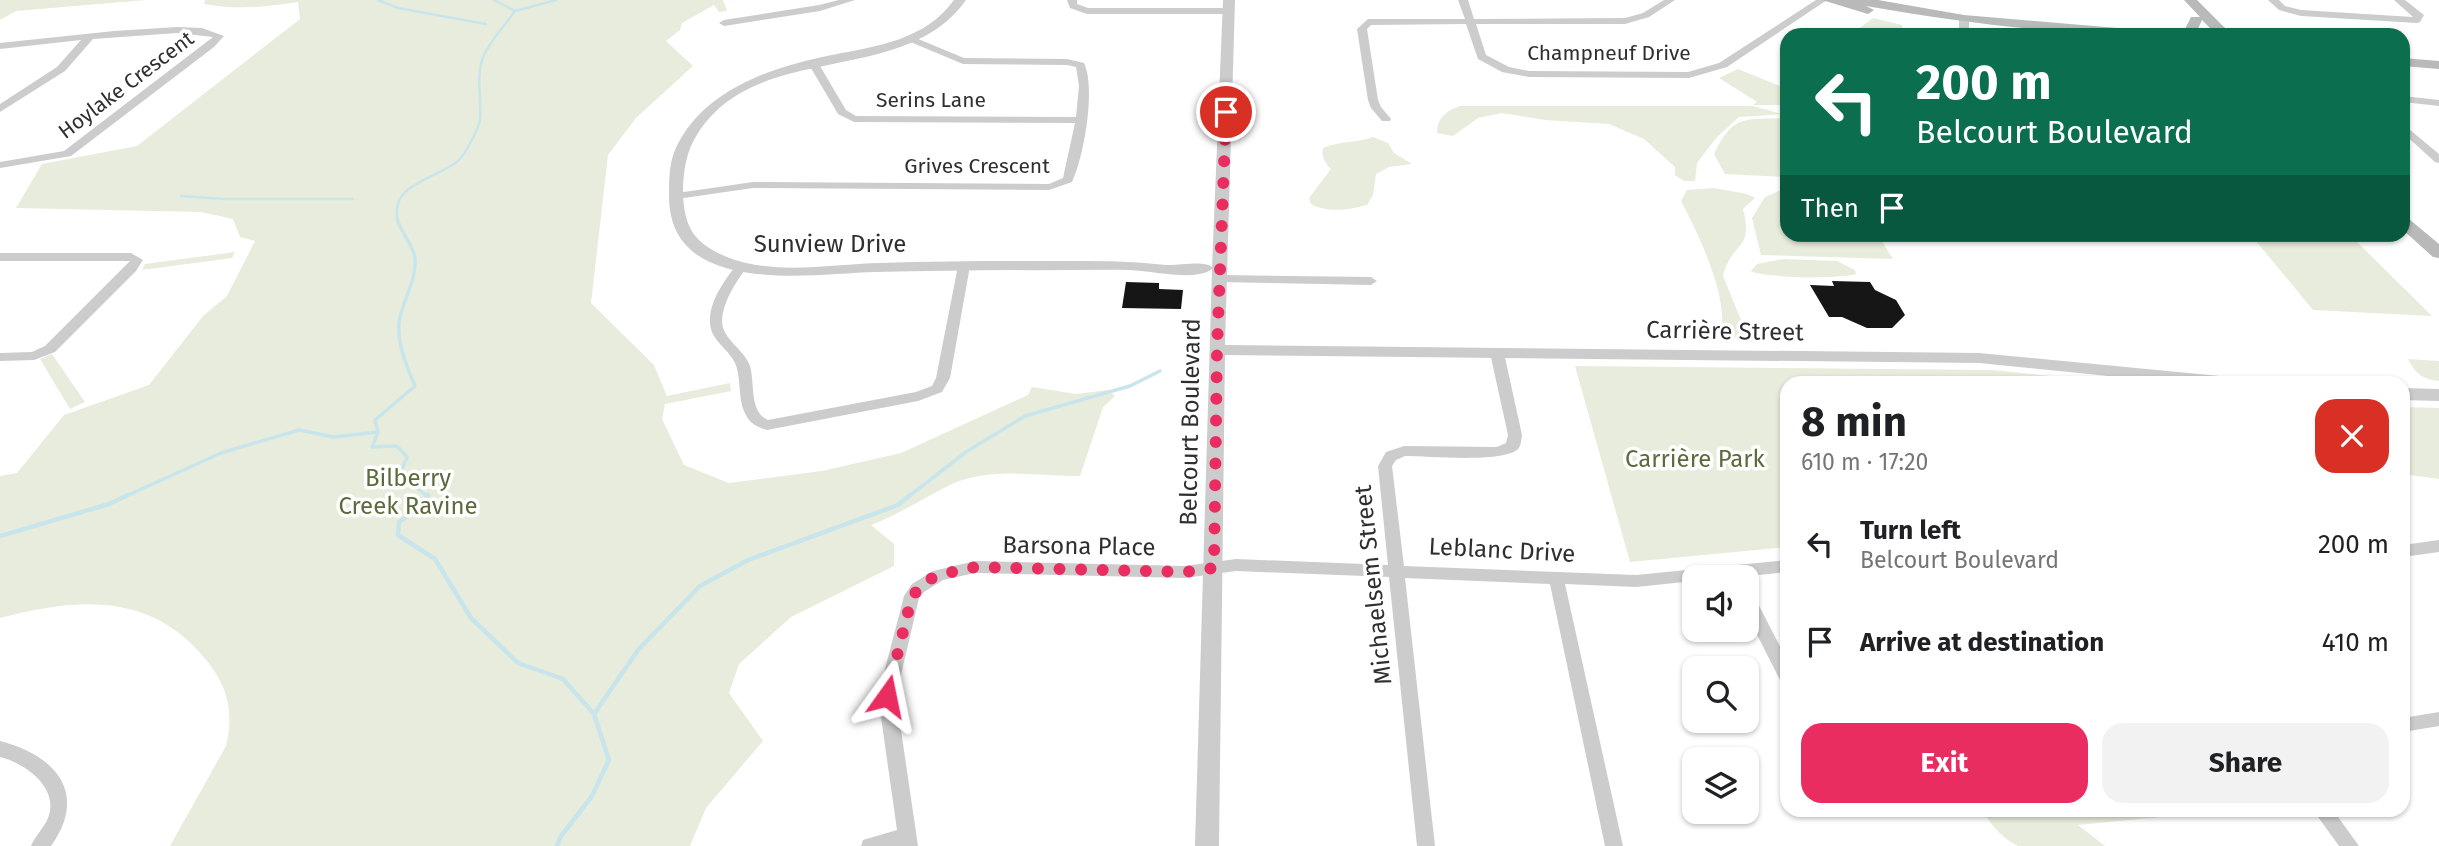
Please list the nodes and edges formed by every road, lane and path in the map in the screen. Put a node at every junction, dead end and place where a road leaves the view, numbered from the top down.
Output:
1 (798, 0) edge
2 (850, 0) edge
3 (960, 0) edge
4 (1072, 0) edge
5 (1463, 0) edge
6 (1670, 0) edge
7 (1822, 0) edge
8 (1828, 0) edge
9 (1856, 0) edge
10 (2176, 0) edge
11 (2190, 0) edge
12 (2273, 0) edge
13 (2399, 0) edge
14 (1229, 6) edge
15 (802, 11) junction
16 (1469, 20) junction
17 (2196, 20) junction
18 (724, 23) dead end
19 (1964, 27) edge
20 (1988, 28) edge
21 (2192, 28) edge
22 (2211, 28) edge
23 (89, 37) junction
24 (911, 39) junction
25 (0, 46) edge
26 (2410, 55) edge
27 (2439, 57) edge
28 (813, 63) junction
29 (2410, 63) edge
30 (2439, 65) edge
31 (2410, 101) edge
32 (2439, 103) edge
33 (0, 109) edge
34 (1386, 119) dead end
35 (1079, 120) junction
36 (2410, 133) edge
37 (2439, 160) edge
38 (0, 165) edge
39 (677, 196) junction
40 (2410, 212) edge
41 (2410, 228) edge
42 (2439, 236) edge
43 (2439, 253) edge
44 (0, 257) edge
45 (741, 267) junction
46 (964, 267) junction
47 (1215, 272) junction
48 (1371, 281) dead end
49 (1217, 350) junction
50 (1497, 353) junction
51 (0, 357) edge
52 (2160, 376) edge
53 (2410, 394) edge
54 (2439, 395) edge
55 (2439, 546) edge
56 (2410, 550) edge
57 (1780, 567) edge
58 (1214, 568) junction
59 (1396, 569) junction
60 (1759, 570) edge
61 (1556, 577) junction
62 (1682, 578) edge
63 (1759, 622) edge
64 (1780, 663) edge
65 (2439, 719) edge
66 (2410, 724) edge
67 (0, 749) edge
68 (2327, 817) edge
69 (908, 841) edge
70 (40, 846) edge
71 (870, 846) edge
72 (1207, 846) edge
73 (1426, 846) edge
74 (1614, 846) edge
75 (2350, 846) edge

1 - 15 street
2 - 15 street
3 - 24 street, Sunview Drive
4 - 14 street
5 - 16 street, Champneuf Drive
6 - 16 street
7 - 16 street, Champneuf Drive
8 - 19 main road
9 - 19 main road
10 - 17 main road
11 - 22 main road
12 - 13 street
14 - 47 street, Belcourt Boulevard
15 - 18 street
16 - 34 street
17 - 21 main road
17 - 22 main road
19 - 20 main road
23 - 25 street, Hoylake Crescent
23 - 33 street
23 - 38 street, Hoylake Crescent
24 - 28 street, Sunview Drive
24 - 35 street, Grives Crescent
26 - 27 main road
28 - 35 street, Serins Lane
28 - 39 street, Sunview Drive
29 - 30 main road
31 - 32 street
35 - 39 street, Grives Crescent
36 - 37 street
39 - 45 street, Sunview Drive
40 - 42 main road
41 - 43 main road
44 - 51 street
45 - 46 street, Sunview Drive
45 - 46 street
46 - 47 street, Sunview Drive
47 - 48 street
47 - 49 street, Belcourt Boulevard
49 - 50 street, Carrière Street
49 - 58 street, Belcourt Boulevard
50 - 52 street, Carrière Street
50 - 59 street, Michaelsem Street
53 - 54 street
55 - 56 street
57 - 60 street, Leblanc Drive
58 - 59 street, Leblanc Drive
58 - 69 street, Barsona Place
58 - 72 street, Belcourt Boulevard
59 - 61 street, Leblanc Drive
59 - 73 street, Michaelsem Street
61 - 62 street, Leblanc Drive
61 - 74 street
63 - 64 street
65 - 66 street
67 - 70 street
68 - 75 street
69 - 71 street

